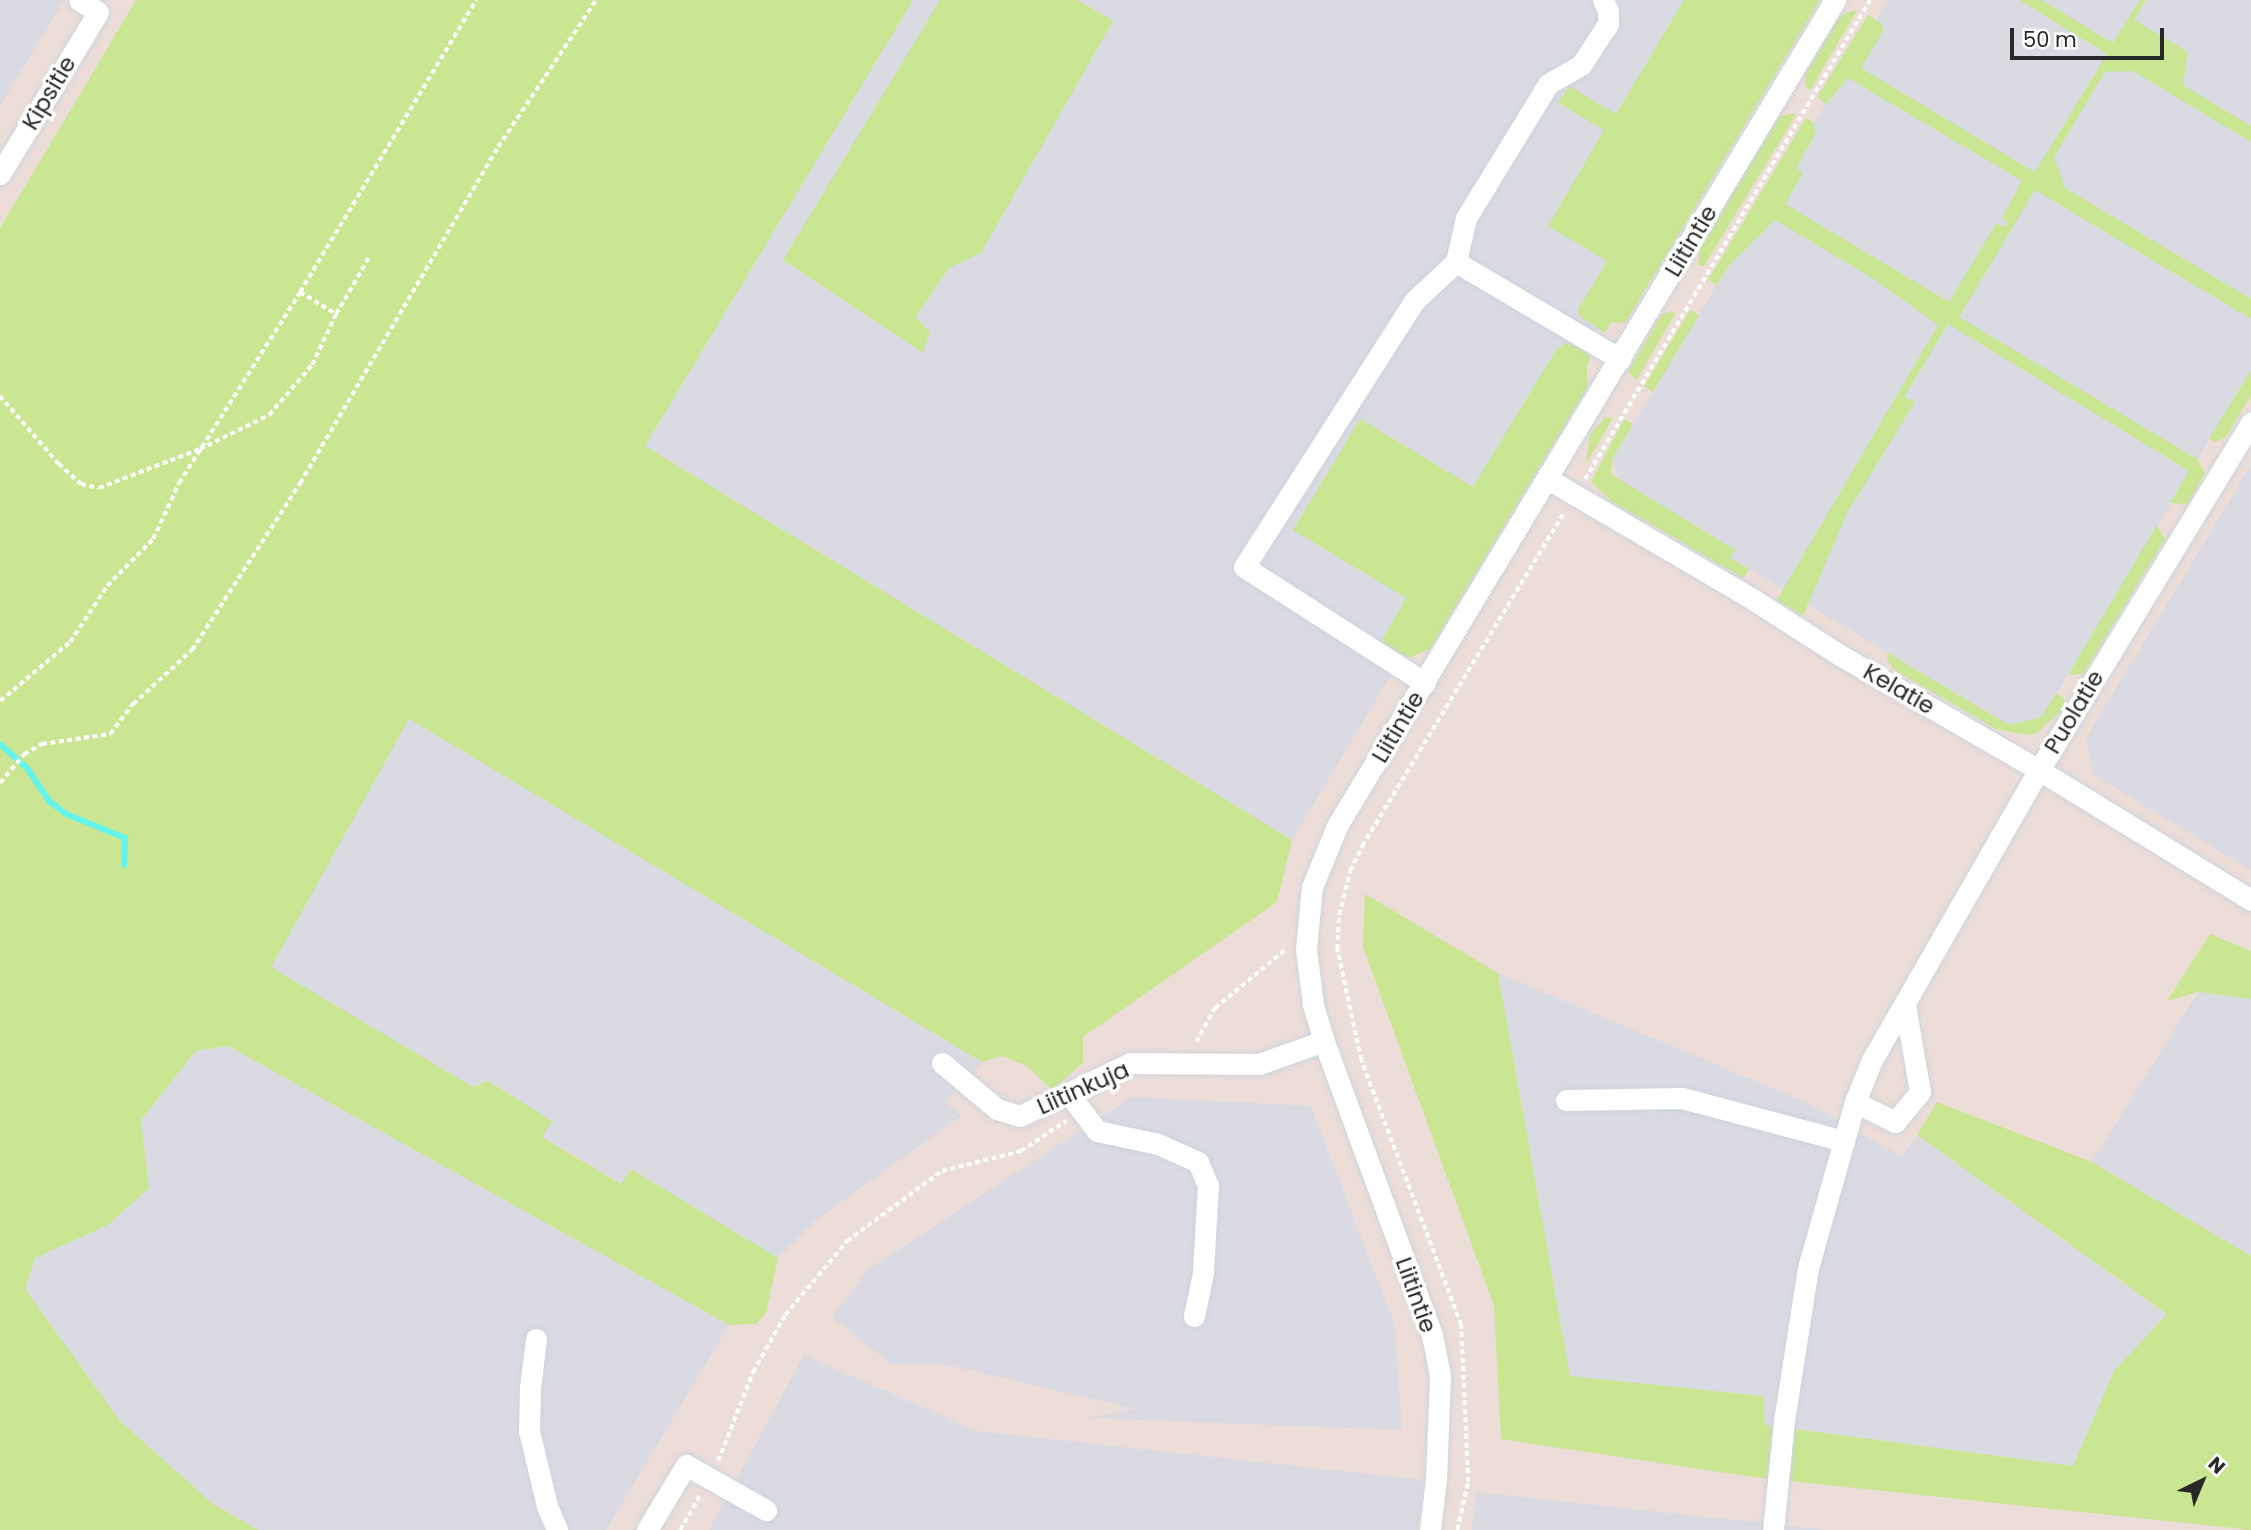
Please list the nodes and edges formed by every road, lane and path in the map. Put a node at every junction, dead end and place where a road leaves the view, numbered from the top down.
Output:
1 (79, 0) edge
2 (476, 0) edge
3 (596, 0) edge
4 (1603, 0) edge
5 (1835, 0) edge
6 (1870, 0) edge
7 (0, 174) edge
8 (368, 258) dead end
9 (1456, 262) junction
10 (300, 292) junction
11 (335, 314) junction
12 (1620, 359) junction
13 (0, 396) edge
14 (2251, 423) edge
15 (200, 449) junction
16 (1548, 479) junction
17 (1576, 495) junction
18 (1425, 683) junction
19 (0, 701) edge
20 (2039, 770) junction
21 (0, 783) edge
22 (2251, 900) edge
23 (1306, 949) junction
24 (1337, 949) junction
25 (1905, 1005) junction
26 (1324, 1041) junction
27 (1193, 1062) junction
28 (942, 1063) dead end
29 (1566, 1100) dead end
30 (1075, 1102) junction
31 (1855, 1102) junction
32 (1844, 1142) junction
33 (1194, 1316) dead end
34 (536, 1339) dead end
35 (710, 1479) junction
36 (765, 1510) dead end
37 (557, 1530) edge
38 (647, 1530) edge
39 (680, 1530) edge
40 (1430, 1530) edge
41 (1457, 1530) edge
42 (1773, 1530) edge

1 - 7 street, Kipsitie
2 - 10 path
3 - 21 path
4 - 9 street
5 - 12 street, Liitintie
6 - 17 path
8 - 11 path
9 - 12 street
9 - 18 street
10 - 11 path
10 - 15 path
11 - 15 path
12 - 16 street, Liitintie
13 - 15 path
14 - 20 street, Puolatie
15 - 19 path
16 - 17 street, Kelatie
16 - 18 street, Liitintie
17 - 20 street, Kelatie
17 - 24 path
18 - 23 street, Liitintie
20 - 22 street, Kelatie
20 - 25 street, Puolatie
23 - 24 path
23 - 26 street, Liitintie
23 - 27 path
24 - 41 path
25 - 31 street, Puolatie
25 - 31 street
26 - 27 street, Liitinkuja
26 - 40 street, Liitintie
27 - 30 street, Liitinkuja
28 - 30 street, Liitinkuja
29 - 32 street
30 - 33 street
30 - 35 path
31 - 32 street, Puolatie
32 - 42 street, Puolatie
34 - 37 street
35 - 36 street
35 - 38 street
35 - 39 path

